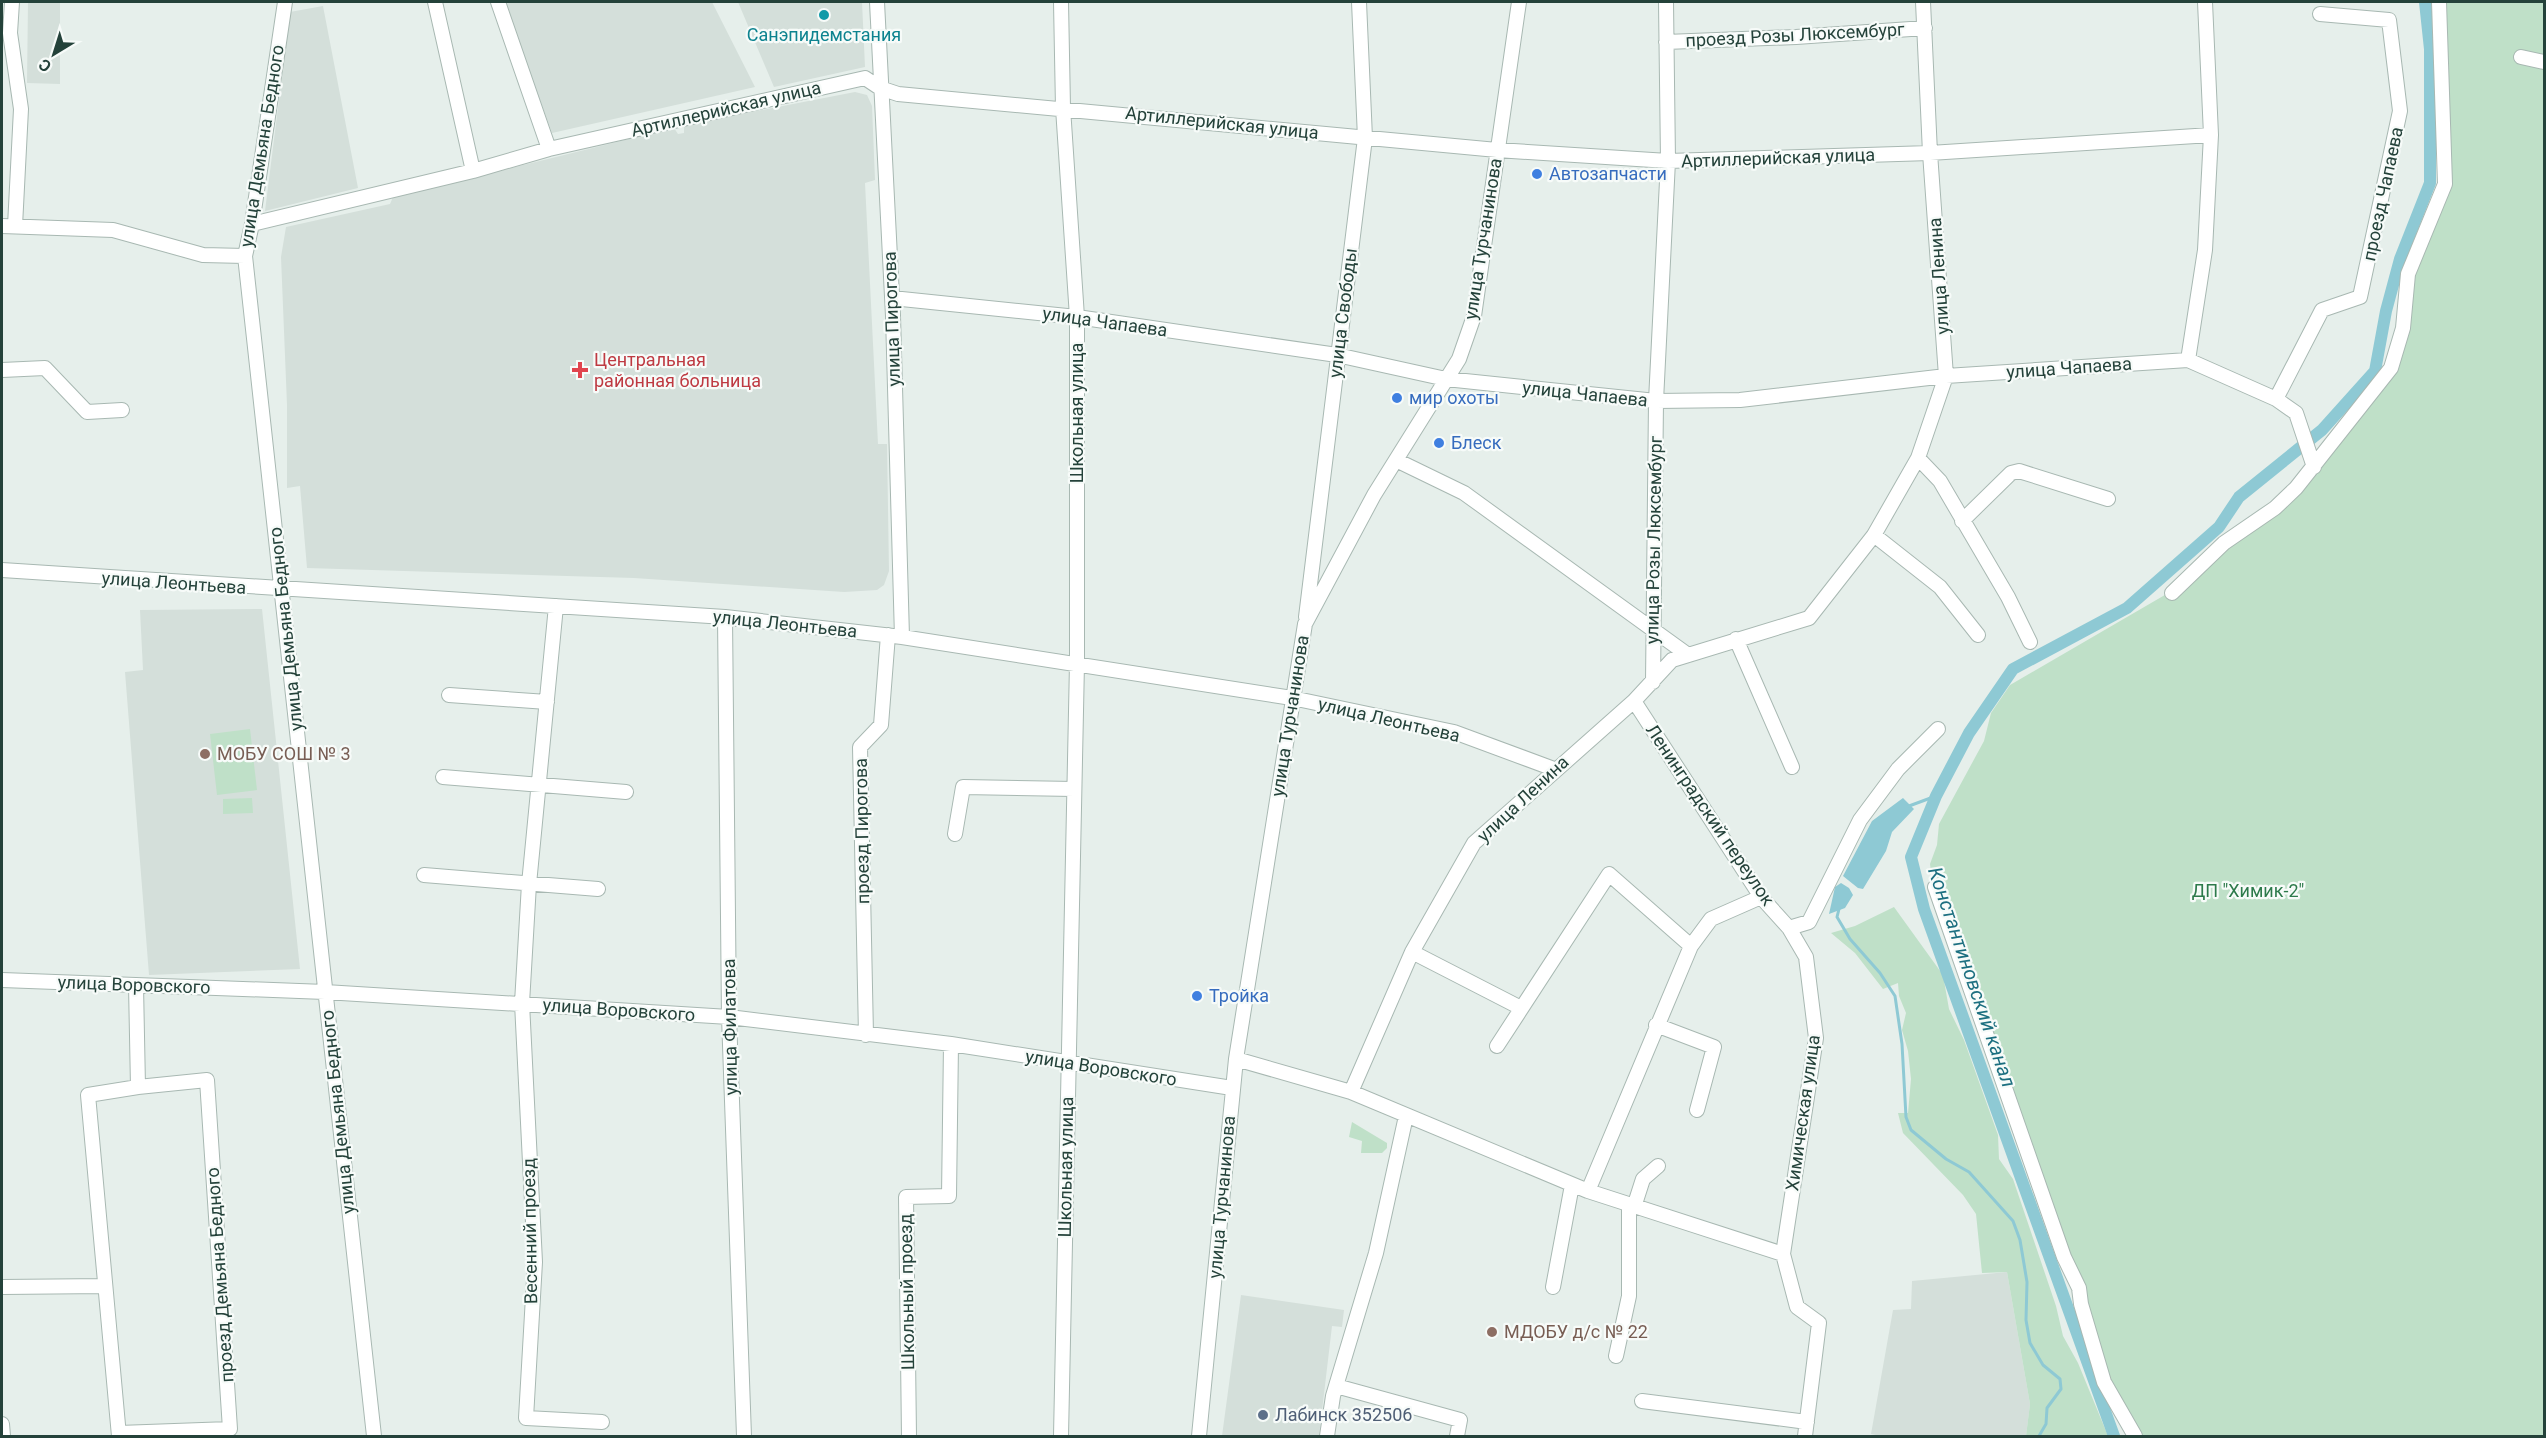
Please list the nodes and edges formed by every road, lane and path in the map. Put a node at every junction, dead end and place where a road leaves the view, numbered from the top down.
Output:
1 (12, 2) edge
2 (285, 2) edge
3 (435, 2) edge
4 (498, 2) edge
5 (877, 2) edge
6 (1061, 2) edge
7 (1359, 2) edge
8 (1519, 2) edge
9 (1666, 2) edge
10 (1923, 2) edge
11 (2205, 2) edge
12 (2439, 2) edge
13 (2320, 14) dead end
14 (1925, 28) junction
15 (1666, 42) junction
16 (2522, 57) dead end
17 (2544, 62) edge
18 (880, 88) junction
19 (1063, 108) junction
20 (2211, 135) junction
21 (1365, 138) junction
22 (549, 149) junction
23 (1497, 150) junction
24 (1930, 153) junction
25 (1668, 161) junction
26 (472, 171) junction
27 (252, 224) junction
28 (8, 226) edge
29 (245, 256) junction
30 (892, 298) junction
31 (1077, 317) junction
32 (1337, 355) junction
33 (2188, 360) junction
34 (2, 370) edge
35 (1946, 376) junction
36 (1446, 380) junction
37 (2276, 399) junction
38 (1656, 401) junction
39 (123, 410) dead end
40 (1918, 458) junction
41 (1396, 460) junction
42 (2314, 467) junction
43 (2108, 498) dead end
44 (1962, 521) junction
45 (1874, 535) junction
46 (2, 570) edge
47 (283, 591) junction
48 (2172, 592) dead end
49 (556, 606) junction
50 (725, 617) junction
51 (1305, 624) junction
52 (1652, 630) junction
53 (1978, 634) dead end
54 (888, 635) junction
55 (902, 637) junction
56 (1736, 639) junction
57 (2030, 642) dead end
58 (1688, 655) junction
59 (1077, 663) junction
60 (1653, 682) junction
61 (449, 696) dead end
62 (1292, 698) junction
63 (1634, 701) junction
64 (547, 702) junction
65 (1938, 729) dead end
66 (1792, 767) dead end
67 (1554, 769) junction
68 (443, 777) dead end
69 (538, 783) junction
70 (1074, 789) junction
71 (626, 792) dead end
72 (955, 834) dead end
73 (424, 875) dead end
74 (529, 884) junction
75 (1935, 887) dead end
76 (598, 889) dead end
77 (1761, 897) junction
78 (1789, 928) junction
79 (1691, 946) junction
80 (1412, 952) junction
81 (2, 980) edge
82 (136, 985) junction
83 (325, 992) junction
84 (522, 1003) junction
85 (1521, 1008) junction
86 (729, 1017) junction
87 (1656, 1025) junction
88 (866, 1035) junction
89 (951, 1044) junction
90 (1497, 1046) dead end
91 (1236, 1059) junction
92 (1068, 1063) junction
93 (138, 1087) junction
94 (1232, 1088) junction
95 (1350, 1092) junction
96 (1697, 1110) dead end
97 (1406, 1116) junction
98 (1658, 1166) dead end
99 (1572, 1185) junction
100 (1588, 1191) junction
101 (1632, 1207) junction
102 (1782, 1254) junction
103 (105, 1286) junction
104 (2, 1287) edge
105 (1553, 1287) dead end
106 (1616, 1356) dead end
107 (1336, 1386) junction
108 (1641, 1401) dead end
109 (602, 1422) dead end
110 (1807, 1422) junction
111 (2, 1424) edge
112 (119, 1435) edge
113 (1330, 1436) edge
114 (3, 1437) edge
115 (374, 1437) edge
116 (744, 1437) edge
117 (909, 1437) edge
118 (1061, 1437) edge
119 (1199, 1437) edge
120 (1456, 1437) edge
121 (1805, 1437) edge
122 (2135, 1437) edge

1 - 28 street
2 - 27 street, улица Демьяна Бедного
3 - 26 street
4 - 22 street
5 - 18 street, улица Пирогова
6 - 19 street, Школьная улица
7 - 21 street, улица Свободы
8 - 23 street, улица Турчанинова
9 - 15 street, улица Розы Люксембург
10 - 14 street, улица Ленина
11 - 20 street
12 - 42 street
13 - 37 street, проезд Чапаева
14 - 15 street, проезд Розы Люксембург
14 - 24 street, улица Ленина
15 - 25 street, улица Розы Люксембург
16 - 17 street
18 - 19 street, Артиллерийская улица
18 - 22 street, Артиллерийская улица
18 - 30 street, улица Пирогова
19 - 21 street, Артиллерийская улица
19 - 31 street, Школьная улица
20 - 24 street, Артиллерийская улица
20 - 33 street
21 - 23 street, Артиллерийская улица
21 - 32 street, улица Свободы
22 - 26 street, Артиллерийская улица
23 - 25 street, Артиллерийская улица
23 - 36 street, улица Турчанинова
24 - 25 street, Артиллерийская улица
24 - 35 street, улица Ленина
25 - 38 street, улица Розы Люксембург
26 - 27 street, Артиллерийская улица
27 - 29 street, улица Демьяна Бедного
28 - 29 street
29 - 47 street, улица Демьяна Бедного
30 - 31 street, улица Чапаева
30 - 55 street, улица Пирогова
31 - 32 street, улица Чапаева
31 - 59 street, Школьная улица
32 - 36 street, улица Чапаева
32 - 51 street, улица Свободы
33 - 35 street, улица Чапаева
33 - 37 street, улица Чапаева
34 - 39 street
35 - 38 street, улица Чапаева
35 - 40 street, улица Ленина
36 - 38 street, улица Чапаева
36 - 41 street, улица Турчанинова
37 - 42 street, улица Чапаева
38 - 52 street, улица Розы Люксембург
40 - 44 street
40 - 45 street, улица Ленина
41 - 51 street, улица Турчанинова
41 - 52 street
42 - 48 street
43 - 44 street
44 - 57 street
45 - 53 street
45 - 56 street, улица Ленина
46 - 47 street, улица Леонтьева
47 - 49 street, улица Леонтьева
47 - 83 street, улица Демьяна Бедного
49 - 50 street, улица Леонтьева
49 - 64 street
50 - 54 street, улица Леонтьева
50 - 86 street, улица Филатова
51 - 62 street, улица Турчанинова
52 - 58 street
52 - 60 street, улица Розы Люксембург
54 - 55 street, улица Леонтьева
54 - 88 street, проезд Пирогова
55 - 59 street, улица Леонтьева
56 - 58 street, улица Ленина
56 - 66 street
58 - 60 street, улица Ленина
59 - 62 street, улица Леонтьева
59 - 70 street, Школьная улица
60 - 63 street, улица Ленина
61 - 64 street
62 - 67 street, улица Леонтьева
62 - 91 street, улица Турчанинова
63 - 67 street, улица Ленина
63 - 77 street, Ленинградский переулок
64 - 69 street
65 - 78 street
67 - 80 street, улица Ленина
68 - 69 street
69 - 71 street
69 - 74 street
70 - 72 street
70 - 92 street, Школьная улица
73 - 74 street
74 - 76 street
74 - 84 street
75 - 122 street
77 - 78 street, Ленинградский переулок
77 - 79 street
78 - 102 street, Химическая улица
79 - 85 street
79 - 87 street
80 - 85 street
80 - 95 street, улица Ленина
81 - 82 street, улица Воровского
82 - 83 street, улица Воровского
82 - 93 street
83 - 84 street, улица Воровского
83 - 115 street, улица Демьяна Бедного
84 - 86 street, улица Воровского
84 - 109 street, Весенний проезд
85 - 90 street
86 - 88 street, улица Воровского
86 - 116 street, улица Филатова
87 - 96 street
87 - 100 street
88 - 89 street, улица Воровского
89 - 92 street, улица Воровского
89 - 117 street, Школьный проезд
91 - 94 street, улица Турчанинова
91 - 95 street
92 - 94 street, улица Воровского
92 - 118 street, Школьная улица
93 - 103 street, проезд Демьяна Бедного
93 - 112 street, проезд Демьяна Бедного
94 - 119 street, улица Турчанинова
95 - 97 street
97 - 99 street
97 - 107 street
98 - 101 street
99 - 100 street
99 - 105 street
100 - 101 street
101 - 102 street
101 - 106 street
102 - 110 street, Химическая улица
103 - 104 street
103 - 112 street, проезд Демьяна Бедного
107 - 113 street
107 - 120 street
108 - 110 street
110 - 121 street, Химическая улица
111 - 114 street

